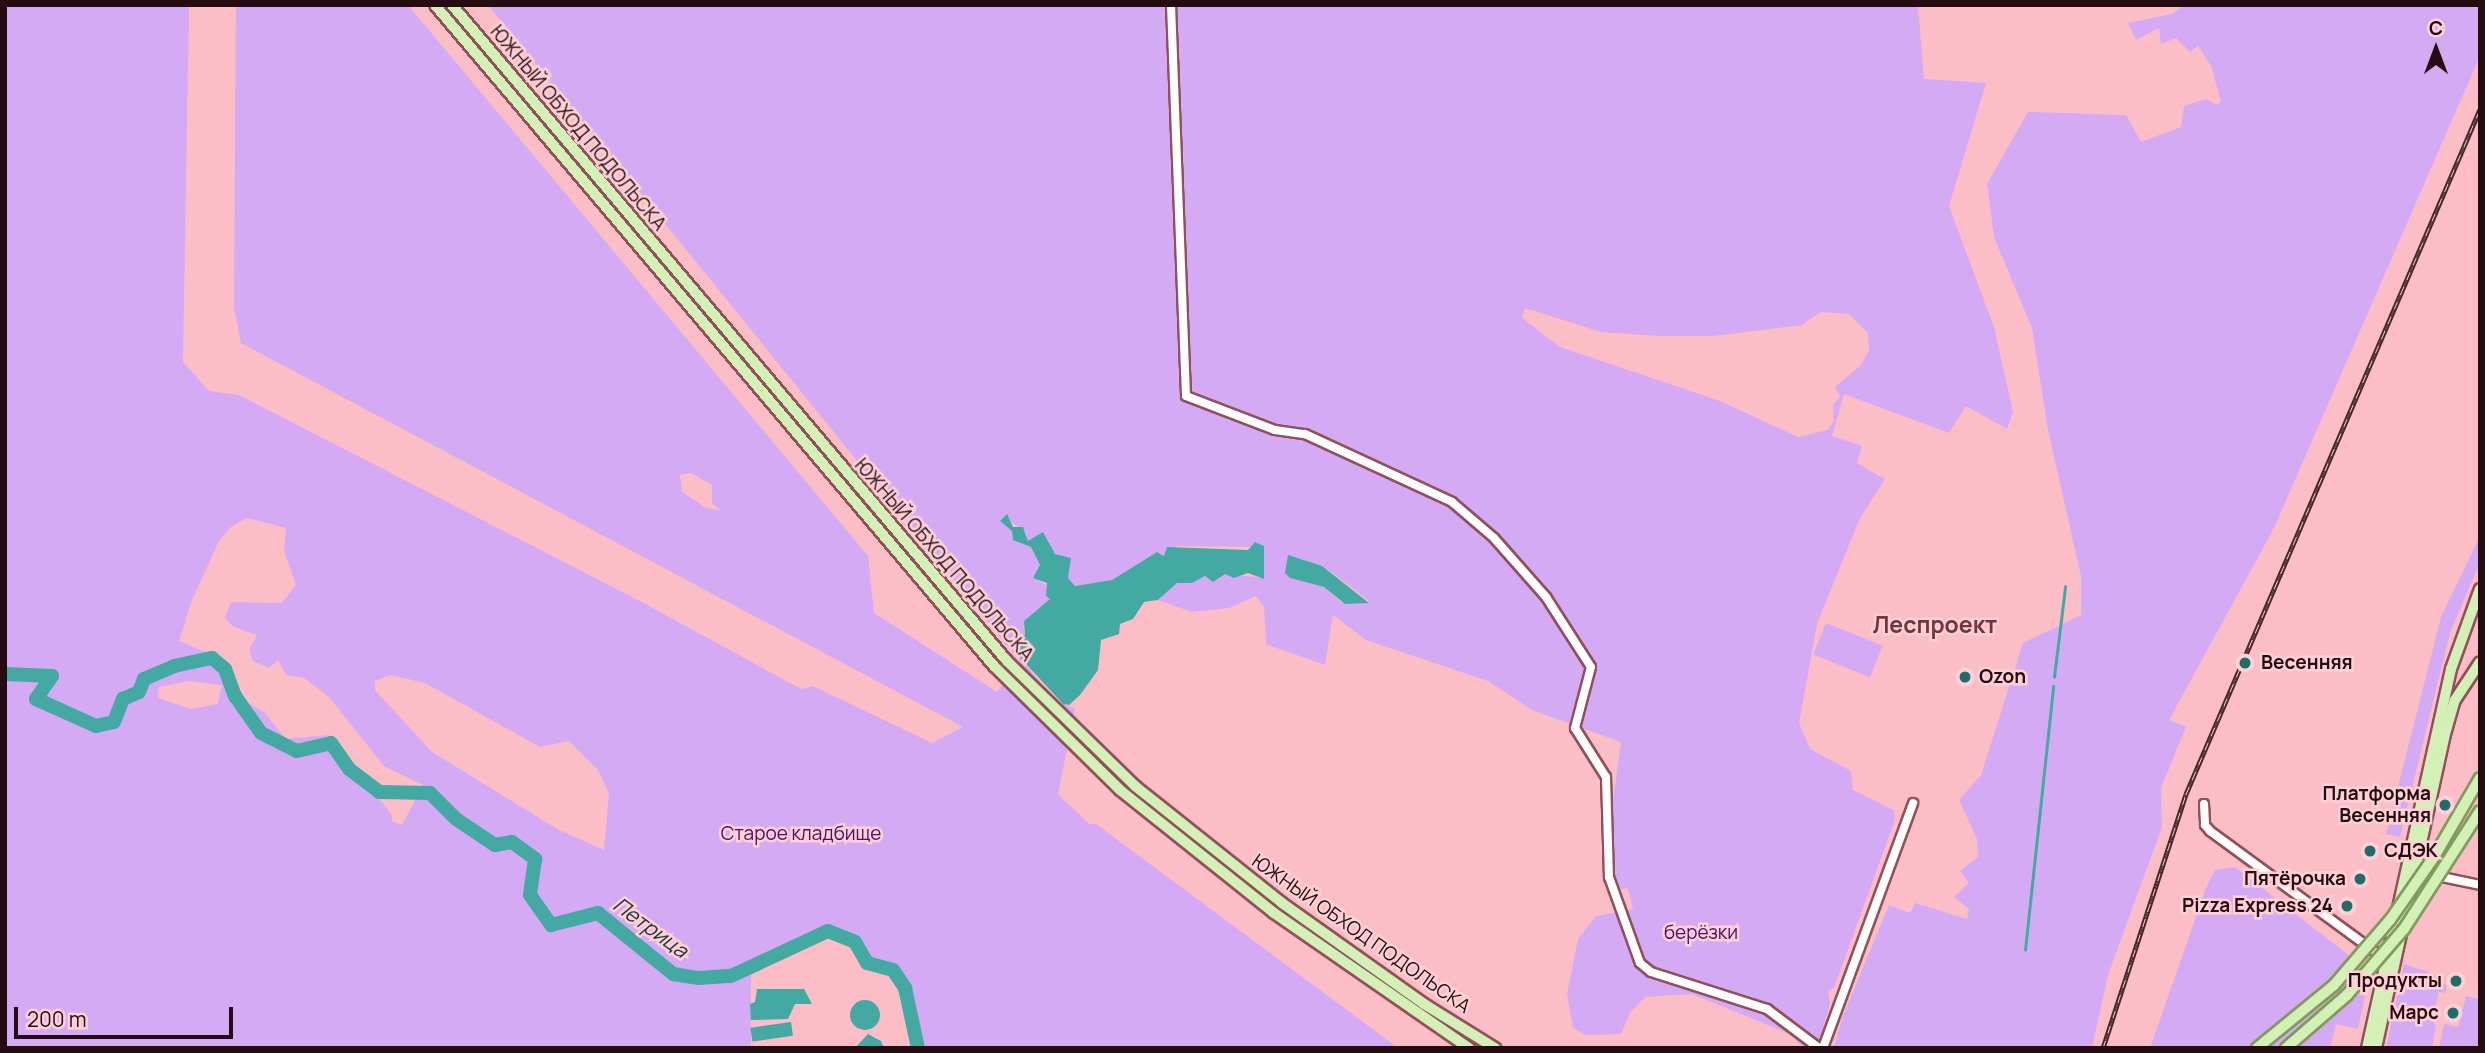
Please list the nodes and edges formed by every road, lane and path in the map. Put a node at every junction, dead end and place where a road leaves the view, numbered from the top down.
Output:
1 (435, 5) edge
2 (452, 5) edge
3 (1171, 5) edge
4 (2480, 589) edge
5 (2480, 662) edge
6 (2480, 778) edge
7 (1913, 803) dead end
8 (2204, 804) dead end
9 (2480, 811) edge
10 (2411, 871) junction
11 (2480, 886) edge
12 (2387, 959) junction
13 (1469, 1048) edge
14 (1495, 1048) edge
15 (1821, 1048) edge
16 (2257, 1048) edge
17 (2286, 1048) edge
18 (2367, 1048) edge
19 (2376, 1048) edge

1 - 13 main road, ЮЖНЫЙ ОБХОД ПОДОЛЬСКА
2 - 14 main road, ЮЖНЫЙ ОБХОД ПОДОЛЬСКА
3 - 15 street
4 - 10 main road
5 - 10 main road
6 - 16 main road, bridge
7 - 15 street
8 - 12 street
9 - 17 main road, bridge
10 - 11 street
10 - 12 main road
10 - 19 main road
12 - 18 main road

